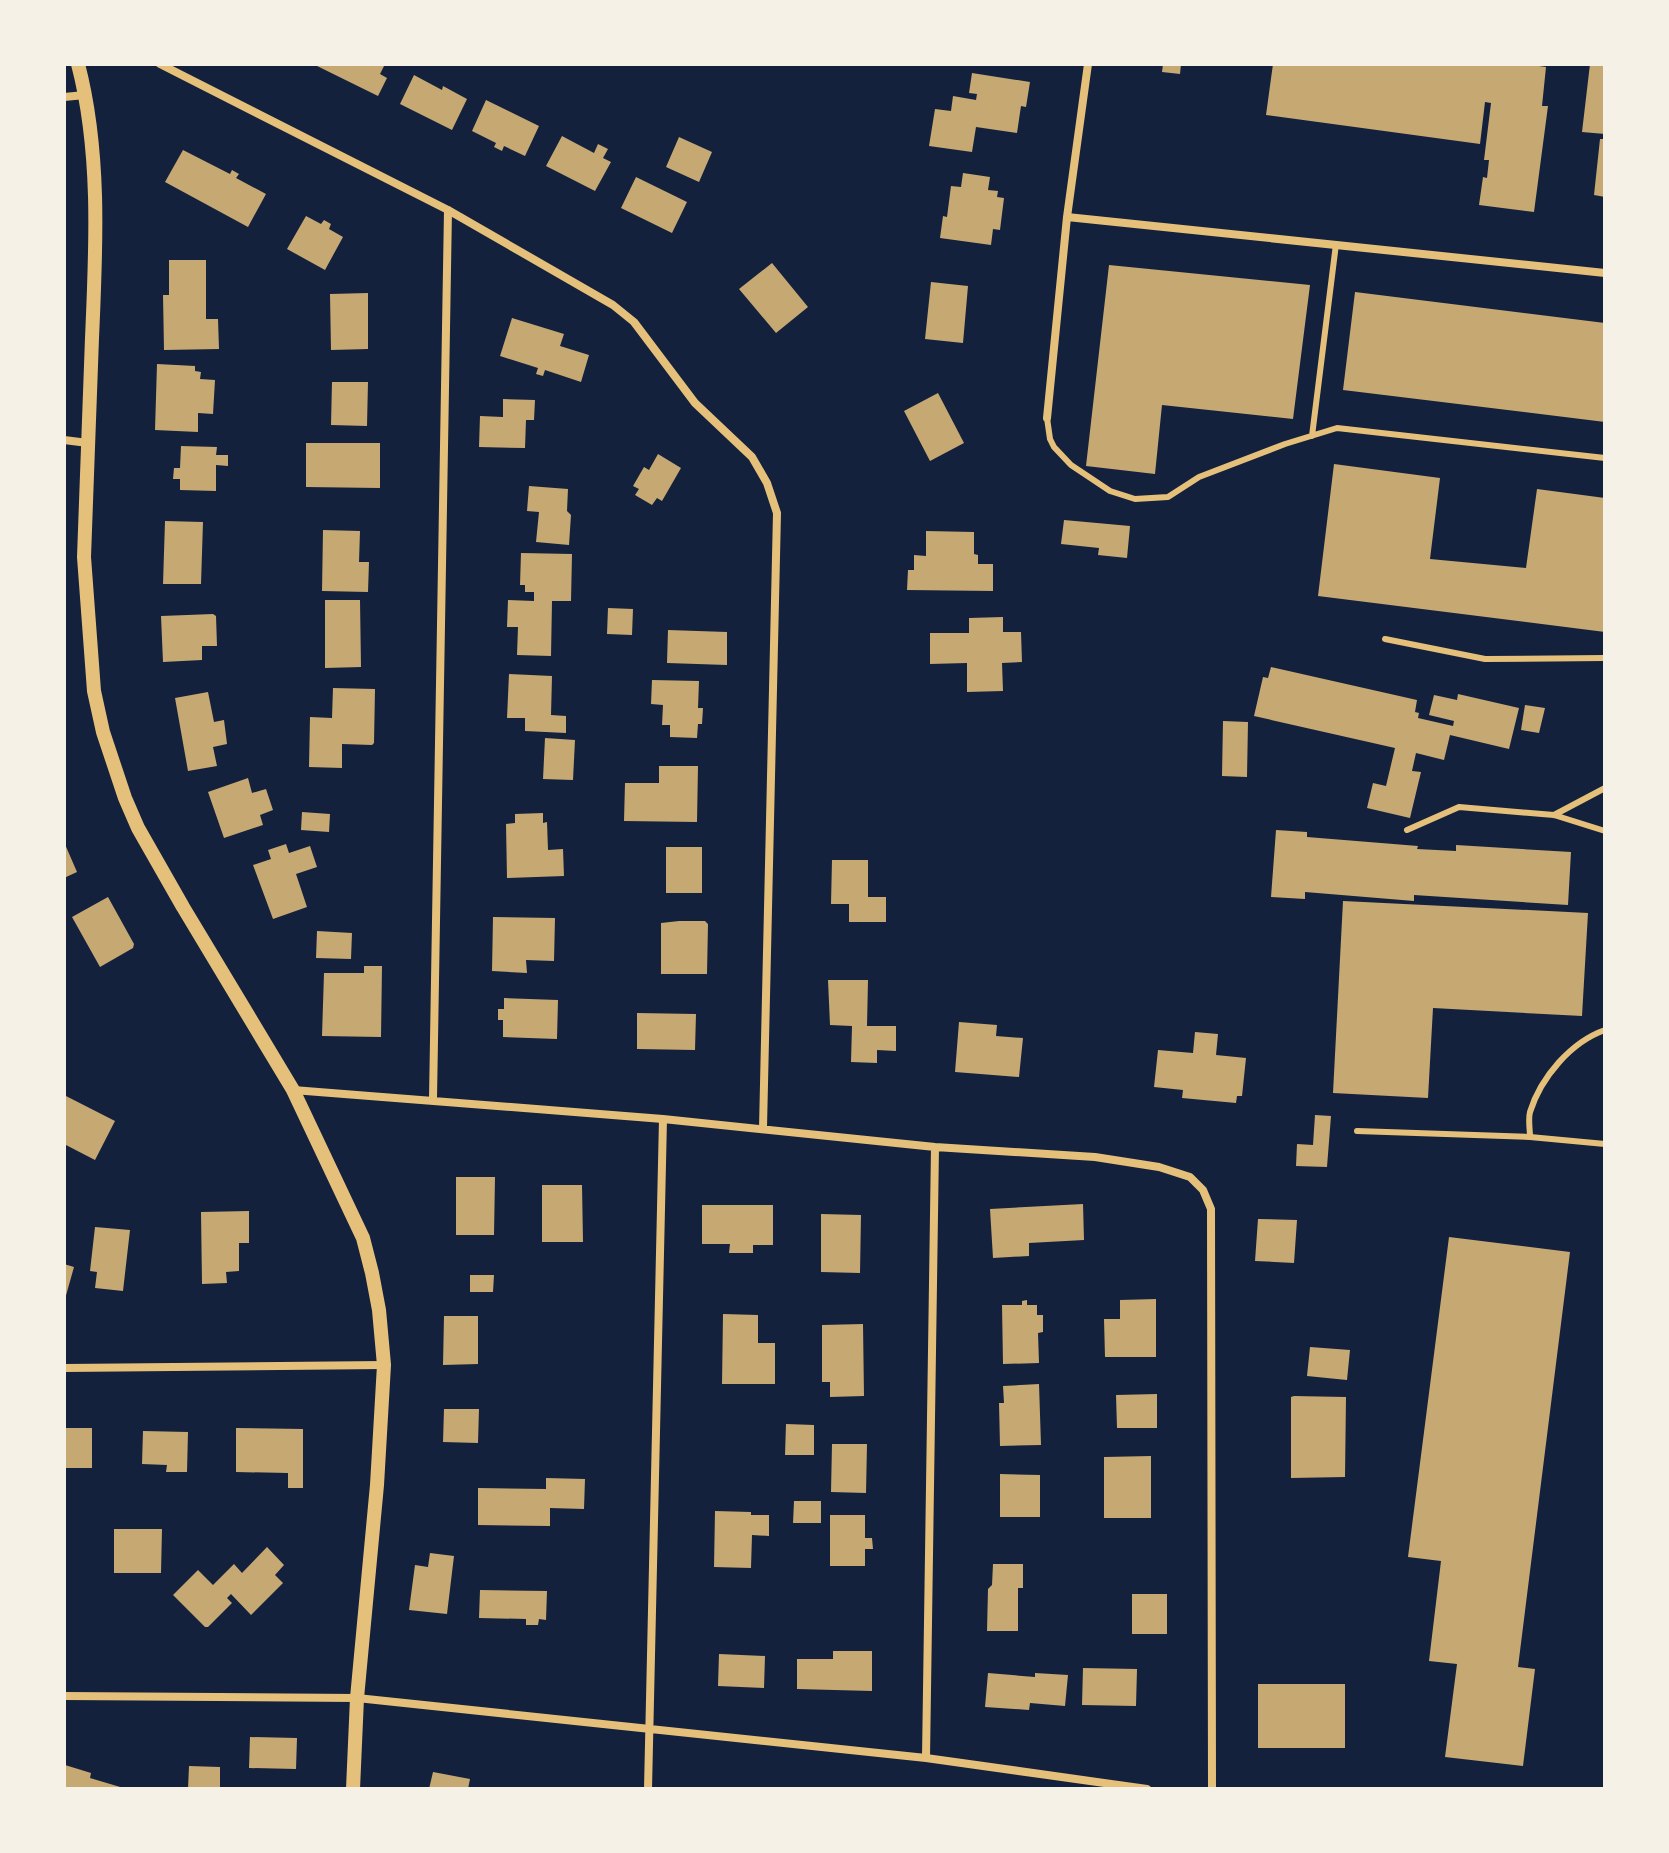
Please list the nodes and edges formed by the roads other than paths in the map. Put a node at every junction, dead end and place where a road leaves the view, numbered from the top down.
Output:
1 (78, 64) edge
2 (160, 64) edge
3 (1088, 64) edge
4 (86, 94) junction
5 (64, 97) edge
6 (448, 210) junction
7 (1067, 217) junction
8 (1336, 244) junction
9 (1605, 273) edge
10 (1047, 418) joint
11 (1312, 436) junction
12 (64, 440) edge
13 (88, 443) junction
14 (1605, 458) edge
15 (1385, 639) dead end
16 (1605, 658) edge
17 (1605, 788) edge
18 (1554, 815) junction
19 (1407, 830) dead end
20 (1605, 831) edge
21 (1605, 1030) edge
22 (293, 1090) junction
23 (433, 1099) junction
24 (663, 1119) junction
25 (763, 1128) junction
26 (1357, 1131) dead end
27 (1530, 1137) junction
28 (1605, 1144) edge
29 (935, 1147) junction
30 (384, 1365) junction
31 (64, 1368) edge
32 (64, 1696) edge
33 (357, 1698) junction
34 (650, 1730) junction
35 (926, 1758) junction
36 (1076, 1785) edge
37 (353, 1789) edge
38 (648, 1789) edge
39 (1147, 1789) edge
40 (1212, 1789) edge

1 - 4 street
2 - 6 street
3 - 7 street
4 - 5 street
4 - 13 street
6 - 23 street
6 - 25 street
7 - 8 street
7 - 10 street
8 - 9 street
8 - 11 lane
10 - 11 lane
11 - 14 lane
12 - 13 street
13 - 22 street
15 - 16 lane
17 - 18 lane
18 - 19 lane
18 - 20 lane
21 - 27 lane
22 - 23 street
22 - 30 street
23 - 24 street
24 - 25 street
24 - 34 street
25 - 29 street
26 - 27 lane
27 - 28 lane
29 - 35 street
29 - 40 street
30 - 31 street
30 - 33 street
32 - 33 street
33 - 34 street
33 - 37 street
34 - 35 street
34 - 38 street
35 - 36 street
36 - 39 street

